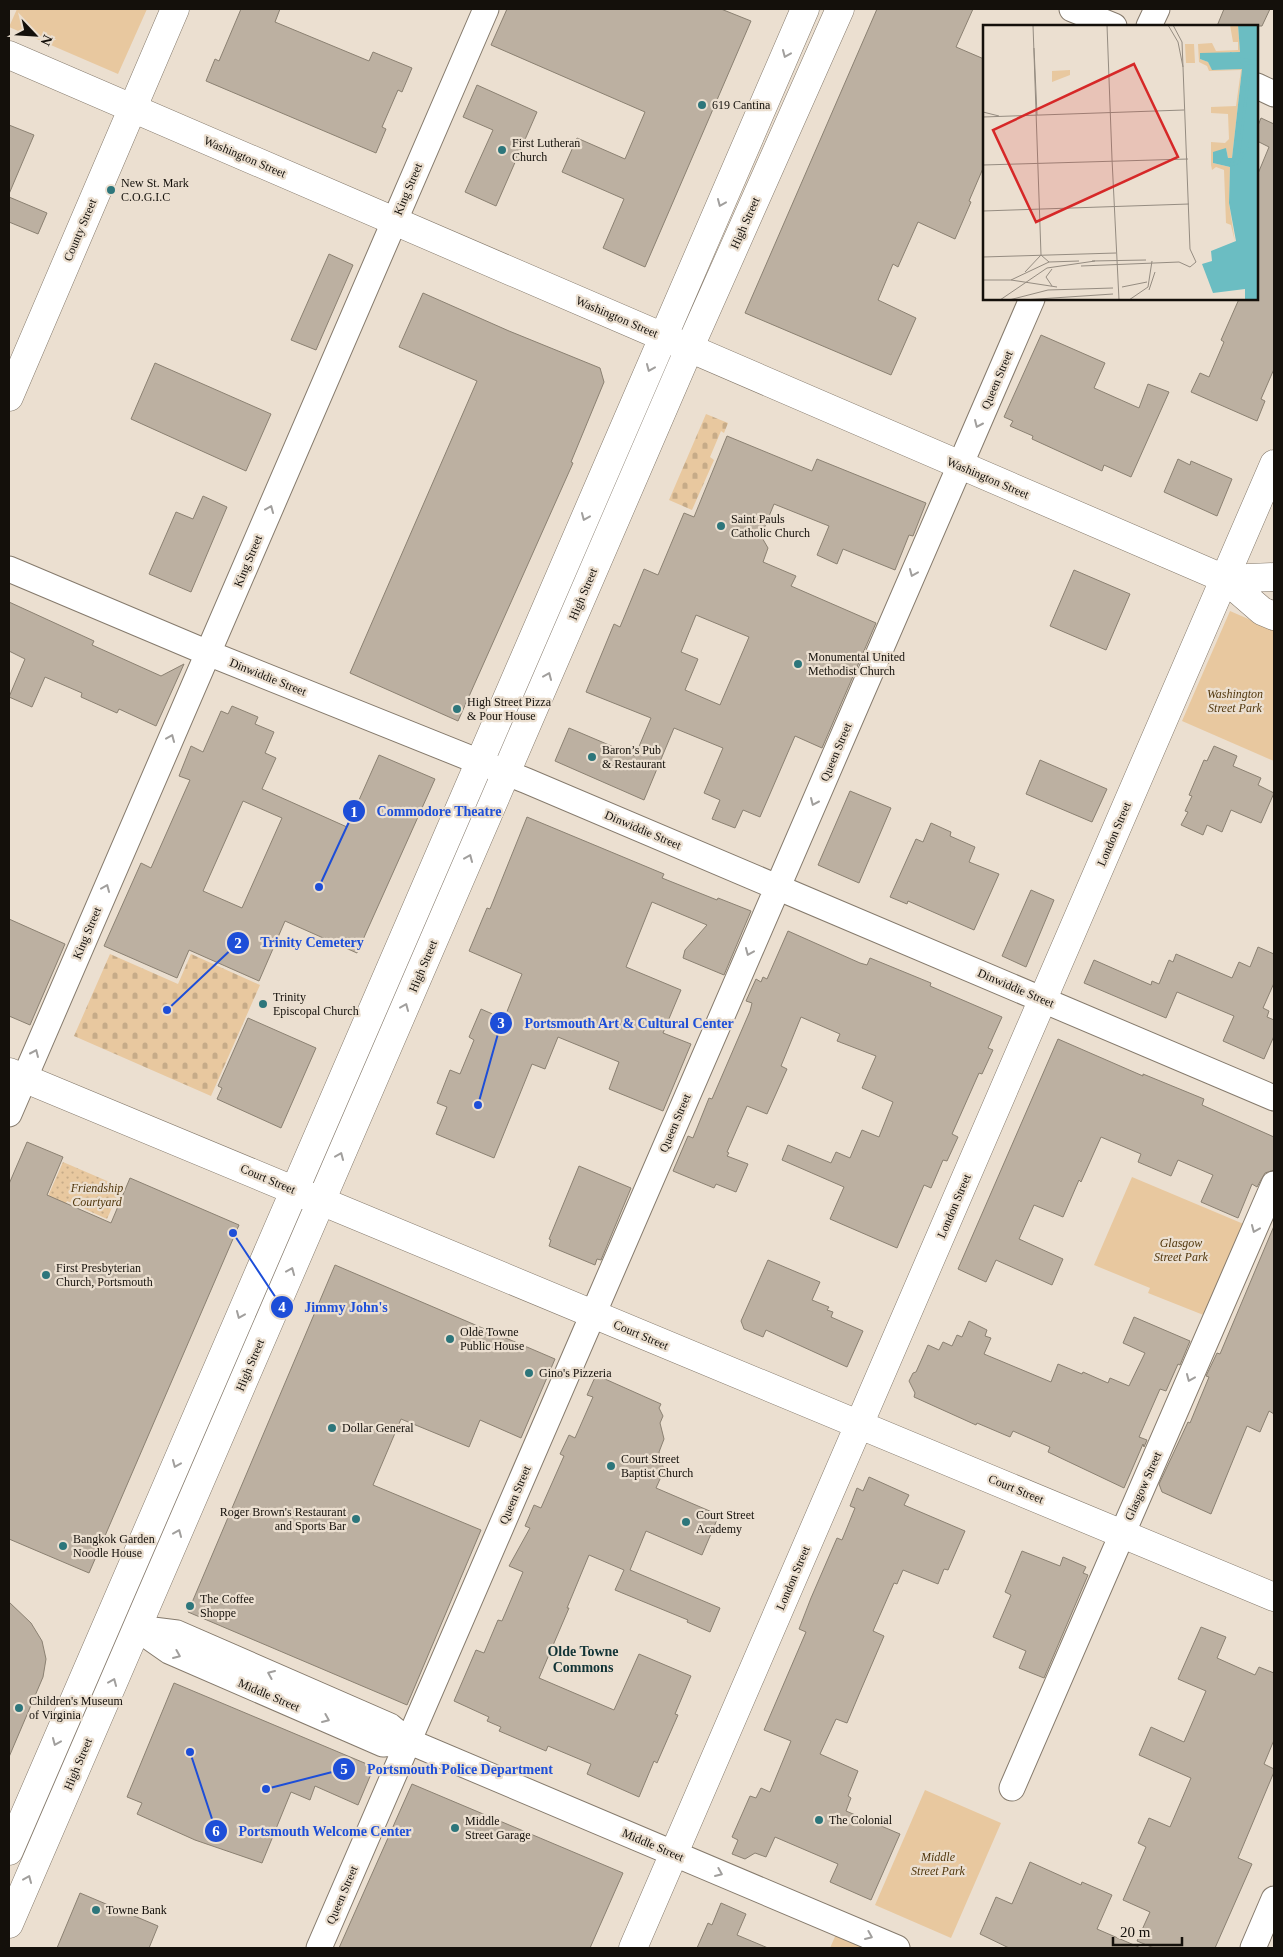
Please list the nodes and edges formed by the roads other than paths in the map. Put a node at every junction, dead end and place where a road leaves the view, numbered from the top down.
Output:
1 (175, 9) edge
2 (486, 9) edge
3 (805, 9) edge
4 (840, 9) edge
5 (1072, 9) edge
6 (1157, 9) edge
7 (1112, 25) edge
8 (1149, 25) edge
9 (9, 55) edge
10 (1258, 86) edge
11 (1274, 94) edge
12 (133, 108) junction
13 (394, 221) junction
14 (1032, 300) edge
15 (663, 337) junction
16 (689, 349) junction
17 (9, 397) edge
18 (1274, 464) edge
19 (960, 465) junction
20 (9, 569) edge
21 (1274, 577) edge
22 (1225, 580) junction
23 (1274, 616) edge
24 (208, 653) junction
25 (480, 761) junction
26 (506, 772) junction
27 (777, 887) junction
28 (1043, 1000) junction
29 (16, 1075) edge
30 (1274, 1098) edge
31 (9, 1114) edge
32 (1274, 1184) edge
33 (294, 1190) junction
34 (321, 1201) junction
35 (593, 1315) junction
36 (859, 1425) junction
37 (1123, 1533) junction
38 (1274, 1597) edge
39 (110, 1616) junction
40 (137, 1628) junction
41 (408, 1741) junction
42 (1012, 1788) dead end
43 (9, 1851) edge
44 (674, 1854) junction
45 (1274, 1900) edge
46 (9, 1924) edge
47 (319, 1948) edge
48 (633, 1948) edge
49 (898, 1948) edge
50 (1253, 1948) edge

1 - 12 street, County Street
2 - 13 street, King Street
3 -> 15 street
4 - 16 street, High Street
5 - 7 street
6 - 8 street
9 - 12 street, Washington Street
10 - 11 street
12 - 13 street, Washington Street
12 - 17 street, County Street
13 - 15 street, Washington Street
24 -> 13 street, King Street
14 -> 19 street, Queen Street
15 - 16 street, Washington Street
15 -> 25 street
16 - 19 street, Washington Street
26 -> 16 street, High Street
18 - 22 street, London Street
19 - 22 street, Washington Street
19 -> 27 street, Queen Street
20 - 24 street, Dinwiddie Street
21 - 22 street, Washington Street
22 - 23 street, Washington Street
22 - 28 street, London Street
24 - 25 street, Dinwiddie Street
29 -> 24 street, King Street
25 - 26 street, Dinwiddie Street
25 - 33 street
26 - 27 street, Dinwiddie Street
34 -> 26 street, High Street
27 - 28 street, Dinwiddie Street
27 -> 35 street, Queen Street
28 - 30 street, Dinwiddie Street
28 - 36 street, London Street
29 - 31 street, King Street
29 - 33 street, Court Street
32 -> 37 street, Glasgow Street
33 - 34 street, Court Street
33 -> 39 street
34 - 35 street, Court Street
40 -> 34 street, High Street
35 - 36 street, Court Street
35 - 41 street, Queen Street
36 - 37 street, Court Street
36 - 44 street, London Street
37 - 38 street, Court Street
37 - 42 street, Glasgow Street
39 - 40 street, Middle Street
39 -> 43 street
40 - 41 street, Middle Street
46 -> 40 street, High Street
41 - 44 street, Middle Street
41 - 47 street, Queen Street
44 - 48 street, London Street
44 -> 49 street, Middle Street
45 - 50 street

